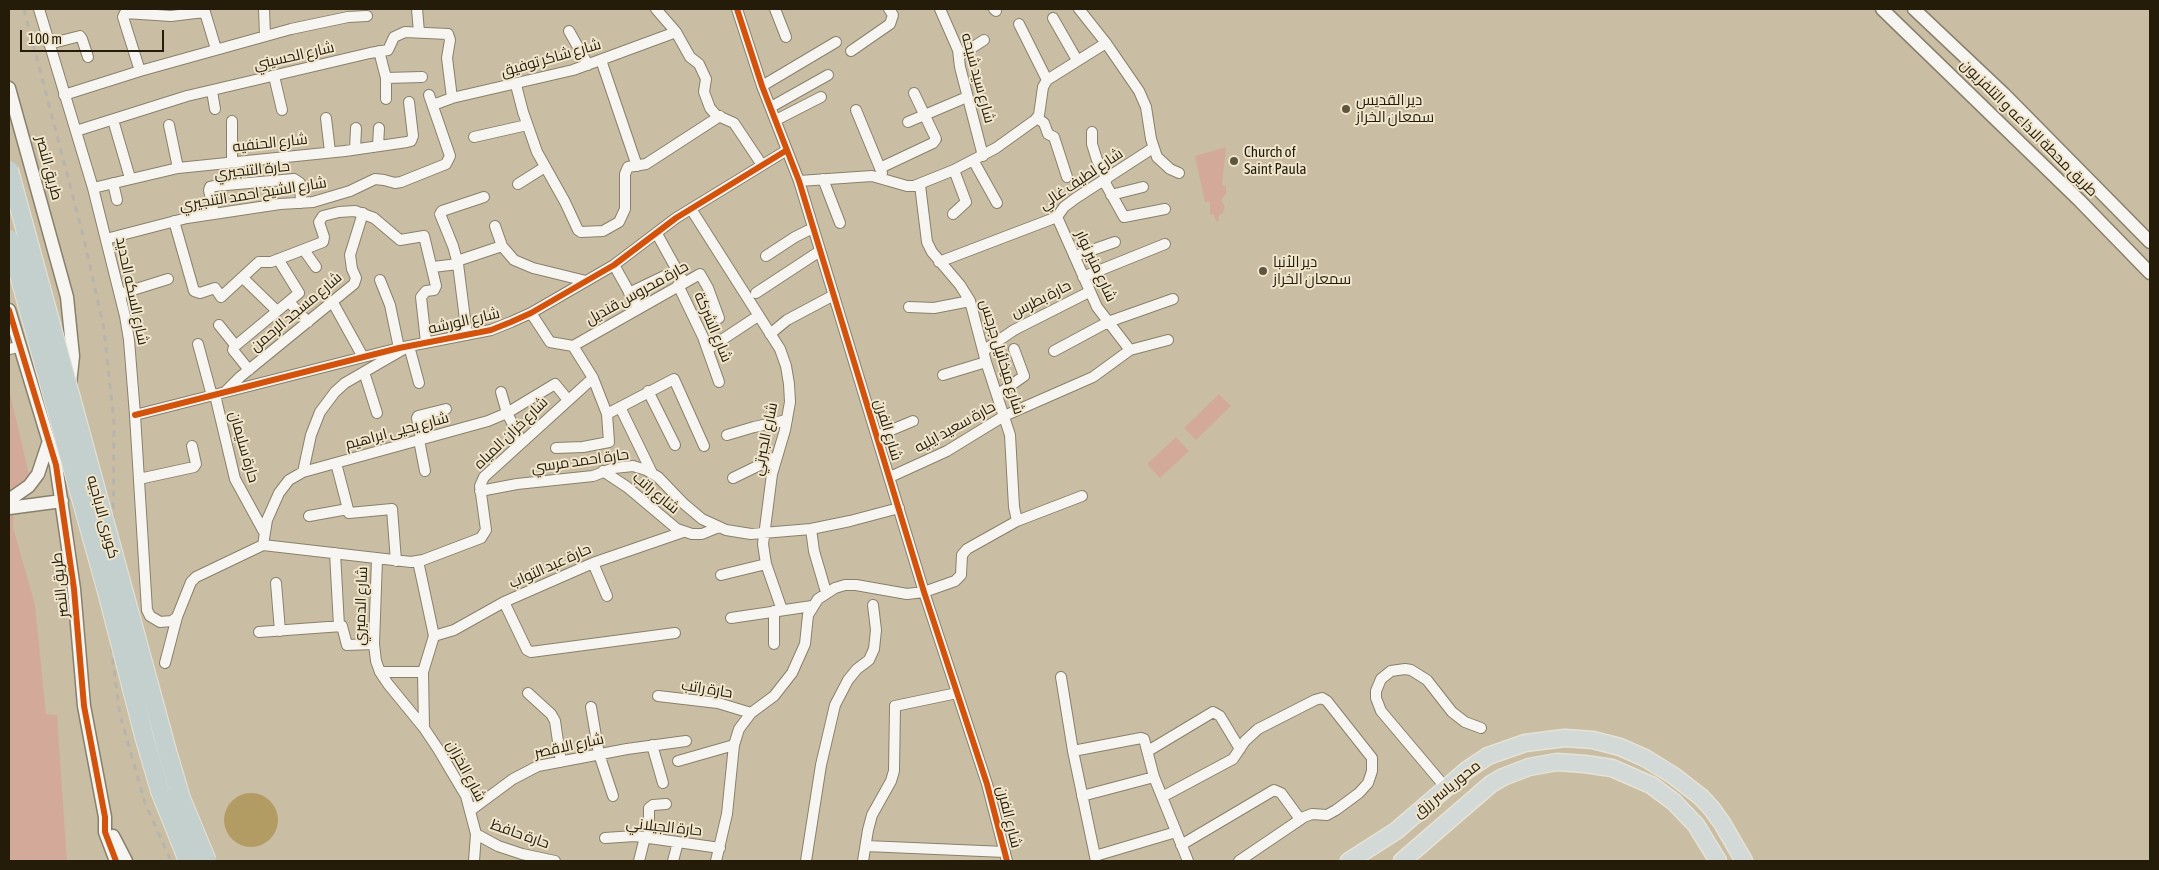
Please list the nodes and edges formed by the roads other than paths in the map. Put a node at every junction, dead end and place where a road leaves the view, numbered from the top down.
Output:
1 (39, 9) edge
2 (264, 9) edge
3 (417, 9) edge
4 (737, 9) edge
5 (775, 9) edge
6 (941, 9) edge
7 (1079, 9) edge
8 (1882, 9) edge
9 (1914, 9) edge
10 (204, 10) edge
11 (662, 10) edge
12 (892, 10) edge
13 (136, 11) edge
14 (367, 16) dead end
15 (1052, 18) dead end
16 (1018, 24) dead end
17 (569, 31) dead end
18 (419, 32) junction
19 (676, 32) junction
20 (265, 36) junction
21 (786, 37) dead end
22 (984, 40) dead end
23 (836, 42) dead end
24 (1106, 43) junction
25 (49, 44) junction
26 (216, 49) junction
27 (851, 50) dead end
28 (379, 51) junction
29 (1959, 52) junction
30 (959, 56) junction
31 (88, 57) dead end
32 (602, 60) junction
33 (1078, 60) junction
34 (588, 65) junction
35 (1943, 66) junction
36 (140, 71) junction
37 (828, 75) dead end
38 (274, 76) junction
39 (422, 77) dead end
40 (386, 78) junction
41 (1047, 80) junction
42 (516, 85) junction
43 (762, 86) junction
44 (9, 88) edge
45 (212, 90) junction
46 (914, 93) dead end
47 (64, 95) junction
48 (821, 97) dead end
49 (967, 97) junction
50 (452, 98) junction
51 (386, 99) dead end
52 (431, 100) joint
53 (409, 102) dead end
54 (771, 107) junction
55 (215, 109) dead end
56 (282, 110) dead end
57 (856, 110) dead end
58 (720, 116) junction
59 (926, 116) junction
60 (326, 118) dead end
61 (1037, 118) junction
62 (113, 120) junction
63 (776, 120) junction
64 (232, 121) dead end
65 (908, 122) dead end
66 (527, 125) junction
67 (169, 126) dead end
68 (356, 128) dead end
69 (379, 128) dead end
70 (76, 130) junction
71 (1092, 132) dead end
72 (474, 137) dead end
73 (378, 146) junction
74 (1153, 148) junction
75 (355, 149) junction
76 (787, 150) junction
77 (330, 152) junction
78 (978, 158) junction
79 (232, 162) junction
80 (762, 165) junction
81 (637, 166) junction
82 (545, 167) junction
83 (178, 168) junction
84 (880, 168) junction
85 (9, 170) edge
86 (954, 170) junction
87 (1178, 174) dead end
88 (1067, 177) dead end
89 (130, 178) junction
90 (883, 178) junction
91 (823, 179) junction
92 (1105, 180) junction
93 (798, 181) junction
94 (113, 183) junction
95 (518, 184) dead end
96 (920, 185) junction
97 (1144, 187) dead end
98 (93, 188) junction
99 (1111, 194) junction
100 (484, 197) dead end
101 (117, 200) dead end
102 (301, 203) junction
103 (997, 203) dead end
104 (691, 209) junction
105 (1165, 209) dead end
106 (362, 213) junction
107 (214, 214) junction
108 (953, 214) dead end
109 (1057, 217) junction
110 (174, 221) junction
111 (840, 222) dead end
112 (495, 226) dead end
113 (813, 228) junction
114 (657, 234) junction
115 (9, 239) edge
116 (106, 239) junction
117 (1115, 242) dead end
118 (2150, 242) edge
119 (1165, 244) dead end
120 (502, 246) junction
121 (304, 250) junction
122 (820, 251) junction
123 (766, 256) dead end
124 (1075, 256) junction
125 (278, 259) junction
126 (457, 262) junction
127 (939, 262) junction
128 (614, 265) junction
129 (432, 267) junction
130 (316, 268) dead end
131 (677, 270) junction
132 (2150, 273) edge
133 (1084, 277) junction
134 (243, 278) junction
135 (168, 279) dead end
136 (380, 280) dead end
137 (586, 281) junction
138 (680, 283) junction
139 (1089, 292) junction
140 (630, 293) junction
141 (756, 293) dead end
142 (120, 294) junction
143 (834, 295) junction
144 (1173, 299) dead end
145 (970, 300) junction
146 (332, 301) junction
147 (289, 302) junction
148 (908, 307) dead end
149 (638, 308) junction
150 (9, 310) edge
151 (278, 311) junction
152 (531, 313) junction
153 (758, 316) junction
154 (719, 318) dead end
155 (308, 322) junction
156 (1108, 322) junction
157 (219, 325) dead end
158 (770, 334) junction
159 (467, 335) junction
160 (1168, 340) dead end
161 (426, 342) junction
162 (198, 344) dead end
163 (235, 345) junction
164 (573, 346) junction
165 (404, 347) junction
166 (14, 348) edge
167 (708, 349) junction
168 (1014, 349) dead end
169 (1130, 350) junction
170 (982, 351) junction
171 (1054, 351) dead end
172 (363, 357) junction
173 (986, 362) junction
174 (249, 370) junction
175 (364, 372) junction
176 (943, 375) dead end
177 (593, 378) junction
178 (719, 382) dead end
179 (419, 383) dead end
180 (648, 391) junction
181 (501, 392) dead end
182 (217, 395) junction
183 (997, 395) junction
184 (568, 400) junction
185 (620, 407) junction
186 (446, 409) dead end
187 (377, 412) dead end
188 (507, 413) junction
189 (607, 414) junction
190 (135, 415) junction
191 (1004, 416) junction
192 (787, 420) junction
193 (913, 421) dead end
194 (727, 435) dead end
195 (877, 436) junction
196 (420, 440) junction
197 (49, 441) junction
198 (522, 442) junction
199 (676, 445) dead end
200 (192, 446) dead end
201 (704, 446) dead end
202 (556, 448) dead end
203 (776, 457) junction
204 (336, 462) junction
205 (56, 465) junction
206 (425, 471) dead end
207 (603, 471) junction
208 (303, 472) junction
209 (652, 473) junction
210 (890, 477) junction
211 (733, 478) dead end
212 (139, 479) junction
213 (480, 491) junction
214 (1082, 496) dead end
215 (9, 500) edge
216 (62, 501) junction
217 (9, 508) edge
218 (899, 508) junction
219 (348, 509) junction
220 (308, 516) dead end
221 (1017, 521) junction
222 (719, 527) junction
223 (811, 529) junction
224 (264, 532) junction
225 (683, 532) junction
226 (763, 534) junction
227 (263, 545) junction
228 (335, 553) junction
229 (377, 559) junction
230 (396, 561) junction
231 (418, 561) junction
232 (593, 563) junction
233 (766, 564) junction
234 (721, 574) dead end
235 (276, 583) dead end
236 (826, 592) junction
237 (924, 592) junction
238 (607, 596) dead end
239 (504, 602) junction
240 (873, 605) dead end
241 (812, 606) junction
242 (778, 610) junction
243 (178, 617) junction
244 (731, 618) dead end
245 (339, 626) junction
246 (280, 631) junction
247 (259, 632) dead end
248 (675, 633) dead end
249 (434, 636) junction
250 (374, 644) junction
251 (774, 644) dead end
252 (166, 664) dead end
253 (380, 672) junction
254 (424, 672) junction
255 (1061, 677) dead end
256 (528, 693) dead end
257 (957, 693) junction
258 (658, 696) dead end
259 (591, 707) dead end
260 (751, 713) junction
261 (424, 728) junction
262 (1481, 728) dead end
263 (686, 740) dead end
264 (734, 745) junction
265 (652, 746) junction
266 (1240, 749) junction
267 (1072, 751) junction
268 (1148, 752) junction
269 (599, 754) junction
270 (678, 761) dead end
271 (561, 762) junction
272 (1154, 777) junction
273 (663, 783) dead end
274 (1446, 788) junction
275 (613, 796) dead end
276 (1082, 796) junction
277 (1162, 797) junction
278 (666, 804) dead end
279 (471, 810) junction
280 (1300, 819) junction
281 (105, 823) junction
282 (1176, 832) junction
283 (476, 834) junction
284 (605, 838) dead end
285 (647, 838) junction
286 (678, 842) junction
287 (1181, 845) junction
288 (866, 846) junction
289 (720, 848) junction
290 (1006, 857) edge
291 (1096, 859) edge
292 (116, 861) edge
293 (126, 861) edge
294 (188, 861) edge
295 (207, 861) edge
296 (474, 861) edge
297 (555, 861) edge
298 (639, 861) edge
299 (673, 861) edge
300 (716, 861) edge
301 (806, 861) edge
302 (863, 861) edge
303 (1188, 861) edge
304 (1239, 861) edge
305 (1351, 861) edge
306 (1402, 861) edge
307 (1718, 861) edge
308 (1744, 861) edge

1 - 25 street, شارع السكه الحديد
2 - 20 street
3 - 18 street
4 - 43 street, شارع الفرن
5 - 21 street
6 - 30 street, شارع سيد شيحه
7 - 24 street
8 - 35 street, طريق محطة الاذاعه و التلفزيون
9 - 29 street, طريق محطة الاذاعه و التلفزيون
10 - 13 street
10 - 26 street
11 - 19 street
12 - 27 street
13 - 36 street
14 - 20 street
15 - 33 street
16 - 41 street
17 - 34 street
18 - 28 street, شارع الحسيني
18 - 50 street, شارع الحسيني
19 - 32 street, شارع شاكر توفيق
19 - 58 street
20 - 26 street
22 - 30 street
23 - 43 street
24 - 33 street
24 - 74 street
25 - 31 street
25 - 47 street, شارع السكه الحديد
26 - 36 street
28 - 38 street, شارع الحسيني
28 - 40 street
29 - 35 street
29 - 118 street, طريق محطة الاذاعه و التلفزيون
30 - 49 street, شارع سيد شيحه
32 - 34 street, شارع شاكر توفيق
32 - 81 street
33 - 41 street
34 - 42 street, شارع شاكر توفيق
35 - 132 street, طريق محطة الاذاعه و التلفزيون
36 - 47 street
37 - 54 street
38 - 45 street, شارع الحسيني
38 - 56 street
39 - 40 street
40 - 51 street
41 - 61 street
42 - 50 street, شارع شاكر توفيق
42 - 66 street
43 - 54 street, شارع الفرن
44 - 205 street, طريق النصر
45 - 55 street
45 - 62 street, شارع الحسيني
46 - 59 street
47 - 70 street, شارع السكه الحديد
48 - 63 street
49 - 59 street
49 - 78 street, شارع سيد شيحه
50 - 52 street, شارع شاكر توفيق
52 - 102 street, شارع الشيخ احمد التنجيري
53 - 73 street, شارع الحنفيه
54 - 63 street, شارع الفرن
57 - 84 street
58 - 80 street
58 - 81 street
59 - 65 street
59 - 84 street
60 - 77 street
61 - 78 street
61 - 88 street
62 - 70 street, شارع الحسيني
62 - 89 street
63 - 76 street, شارع الفرن
64 - 79 street
66 - 72 street
66 - 82 street
67 - 83 street
68 - 75 street
69 - 73 street
70 - 98 street, شارع السكه الحديد
71 - 92 street
73 - 75 street, شارع الحنفيه
74 - 87 street
74 - 92 street, شارع لطيف غالي
75 - 77 street, شارع الحنفيه
76 - 80 street, شارع الورشه
76 - 93 street, شارع الفرن
77 - 79 street, شارع الحنفيه
78 - 86 street
78 - 103 street, شارع سيد شيحه
79 - 83 street, شارع الحنفيه
80 - 104 street, شارع الورشه
81 - 82 street
82 - 95 street
83 - 89 street, شارع الحنفيه
84 - 90 street
85 - 295 highway, كوبرى الاباجيه, bridge
86 - 96 street
86 - 108 street
89 - 94 street, شارع الحنفيه
90 - 91 street
90 - 96 street
91 - 93 street
91 - 111 street
92 - 99 street
92 - 109 street, شارع لطيف غالي
93 - 113 street, شارع الفرن
94 - 98 street, شارع الحنفيه
94 - 101 street
96 - 127 street, شارع ميخائيل جرجس
97 - 99 street
98 - 116 street, شارع السكه الحديد
99 - 105 street
100 - 126 street
102 - 107 street, شارع الشيخ احمد التنجيري
102 - 107 street, حارة التنجيري
104 - 114 street, شارع الورشه
104 - 153 street, شارع الجبرتي
106 - 121 street
106 - 129 street
106 - 146 street, شارع مسجد الرحمن
107 - 110 street, شارع الشيخ احمد التنجيري
109 - 124 street, شارع منير نوار
109 - 127 street, شارع لطيف غالي
110 - 116 street, شارع الشيخ احمد التنجيري
110 - 134 street
112 - 120 street
113 - 122 street, شارع الفرن
113 - 123 street
114 - 128 street, شارع الورشه
114 - 131 street, شارع الشركة
115 - 294 highway, كوبرى الاباجيه, bridge
116 - 142 street, شارع السكه الحديد
117 - 124 street
119 - 133 street
120 - 126 street
120 - 137 street
121 - 125 street
121 - 130 street
122 - 141 street
122 - 143 street, شارع الفرن
124 - 133 street, شارع منير نوار
125 - 134 street
125 - 147 street
126 - 129 street
126 - 159 street
127 - 145 street, شارع ميخائيل جرجس
128 - 137 street, شارع الورشه
128 - 140 street
129 - 161 street
131 - 138 street, شارع الشركة
131 - 140 street
133 - 139 street, شارع منير نوار
134 - 151 street
135 - 142 street
136 - 165 street
137 - 152 street, شارع الورشه
138 - 149 street, حارة محروس قنديل
138 - 154 street, حارة محروس قنديل
138 - 167 street, شارع الشركة
139 - 156 street, شارع منير نوار
139 - 170 street, حارة بطرس
140 - 149 street
142 - 190 street, شارع السكه الحديد
143 - 158 street
143 - 195 street, شارع الفرن
144 - 156 street
145 - 148 street
145 - 170 street, شارع ميخائيل جرجس
146 - 155 street, شارع مسجد الرحمن
146 - 172 street
147 - 151 street
147 - 155 street
149 - 164 street, حارة محروس قنديل
150 - 166 street, طريق النصر
151 - 163 street
152 - 159 street, شارع الورشه
152 - 164 street
153 - 158 street, شارع الجبرتي
153 - 167 street
155 - 174 street, شارع مسجد الرحمن
156 - 169 street, شارع منير نوار
156 - 171 street
157 - 163 street
158 - 192 street, شارع الجبرتي
159 - 161 street, شارع الورشه
160 - 169 street, حارة سعيد ايليه
161 - 165 street, شارع الورشه
162 - 182 street, حارة سليمان
163 - 174 street
164 - 177 street
165 - 172 street, شارع الورشه
165 - 175 street
165 - 179 street
166 - 197 street, طريق النصر
167 - 178 street, شارع الشركة
168 - 183 street
169 - 191 street, حارة سعيد ايليه
170 - 173 street, شارع ميخائيل جرجس
172 - 182 street, شارع الورشه
173 - 176 street
173 - 183 street, شارع ميخائيل جرجس
174 - 182 street, شارع مسجد الرحمن
175 - 187 street
175 - 208 street
177 - 184 street, شارع خزان المياه
177 - 189 street
180 - 185 street
180 - 199 street
180 - 201 street
181 - 188 street
182 - 190 street, شارع الورشه
182 - 224 street, حارة سليمان
183 - 191 street, شارع ميخائيل جرجس
184 - 188 street, شارع يحيى ابراهيم
184 - 198 street, شارع خزان المياه
185 - 189 street
185 - 209 street
186 - 196 street
188 - 196 street, شارع يحيى ابراهيم
188 - 198 street
189 - 202 street
190 - 212 street, شارع السكه الحديد
191 - 210 street, حارة سعيد ايليه
191 - 221 street, شارع ميخائيل جرجس
192 - 194 street
192 - 203 street, شارع الجبرتي
193 - 195 street
195 - 210 street, شارع الفرن
196 - 204 street, شارع يحيى ابراهيم
196 - 206 street
197 - 205 street, طريق النصر
197 - 215 street
198 - 213 street, شارع خزان المياه
200 - 212 street
203 - 211 street
203 - 226 street, شارع الجبرتي
204 - 208 street, شارع يحيى ابراهيم
204 - 219 street
205 - 216 street, طريق النصر
207 - 209 street, حارة احمد مرسي
207 - 213 street, حارة احمد مرسي
207 - 225 street, شارع راتب
208 - 224 street, شارع يحيى ابراهيم
209 - 222 street, حارة احمد مرسي
210 - 218 street, شارع الفرن
212 - 243 street, شارع السكه الحديد
213 - 231 street, شارع خزان المياه
214 - 221 street
216 - 217 street
216 - 281 street, طريق النصر
218 - 223 street, حارة احمد مرسي
218 - 237 street, شارع الفرن
219 - 220 street
219 - 230 street
221 - 237 street
222 - 225 street, شارع راتب
222 - 226 street, حارة احمد مرسي
223 - 226 street, حارة احمد مرسي
223 - 236 street
224 - 227 street, شارع يحيى ابراهيم
225 - 232 street, حارة عبد التواب
226 - 233 street, شارع الجبرتي
227 - 228 street, شارع خزان المياه
227 - 243 street
228 - 229 street, شارع خزان المياه
228 - 245 street
229 - 230 street, شارع خزان المياه
229 - 250 street, شارع الدميري
230 - 231 street, شارع خزان المياه
231 - 249 street
232 - 238 street
232 - 239 street, حارة عبد التواب
233 - 234 street
233 - 242 street, شارع الجبرتي
235 - 246 street
236 - 237 street
236 - 241 street
237 - 257 street, شارع الفرن
239 - 248 street
239 - 249 street, حارة عبد التواب
240 - 301 street
241 - 242 street
241 - 260 street
242 - 244 street
242 - 251 street, شارع الجبرتي
243 - 252 street
245 - 246 street
245 - 250 street
246 - 247 street
249 - 254 street
250 - 253 street, شارع الدميري
253 - 254 street
253 - 261 street, شارع الدميري
254 - 261 street
255 - 267 street
256 - 271 street
257 - 288 street
257 - 290 street, شارع الفرن
258 - 260 street, حارة راتب
259 - 269 street
260 - 264 street
261 - 279 street, شارع الخزان
262 - 274 street
263 - 265 street, شارع الاقصر
264 - 270 street
264 - 289 street
265 - 269 street, شارع الاقصر
265 - 273 street
266 - 268 street
266 - 277 street
266 - 280 street
267 - 268 street
267 - 276 street
268 - 272 street
269 - 271 street, شارع الاقصر
269 - 275 street
271 - 279 street, شارع الاقصر
272 - 276 street
272 - 277 street
274 - 305 main road, محور ياسر رزق
274 - 308 main road, محور ياسر رزق
276 - 291 street
277 - 282 street
278 - 285 street
279 - 283 street, شارع الخزان
280 - 287 street
280 - 304 street
281 - 292 street, طريق النصر
281 - 293 street, طريق النصر
282 - 287 street
282 - 291 street
283 - 296 street, شارع الخزان
283 - 297 street, حارة حافظ
284 - 285 street, حارة الجيلاني
285 - 286 street, حارة الجيلاني
285 - 298 street
286 - 289 street, حارة الجيلاني
286 - 299 street
287 - 303 street
288 - 290 street
288 - 302 street
289 - 300 street
306 - 307 main road, محور ياسر رزق

